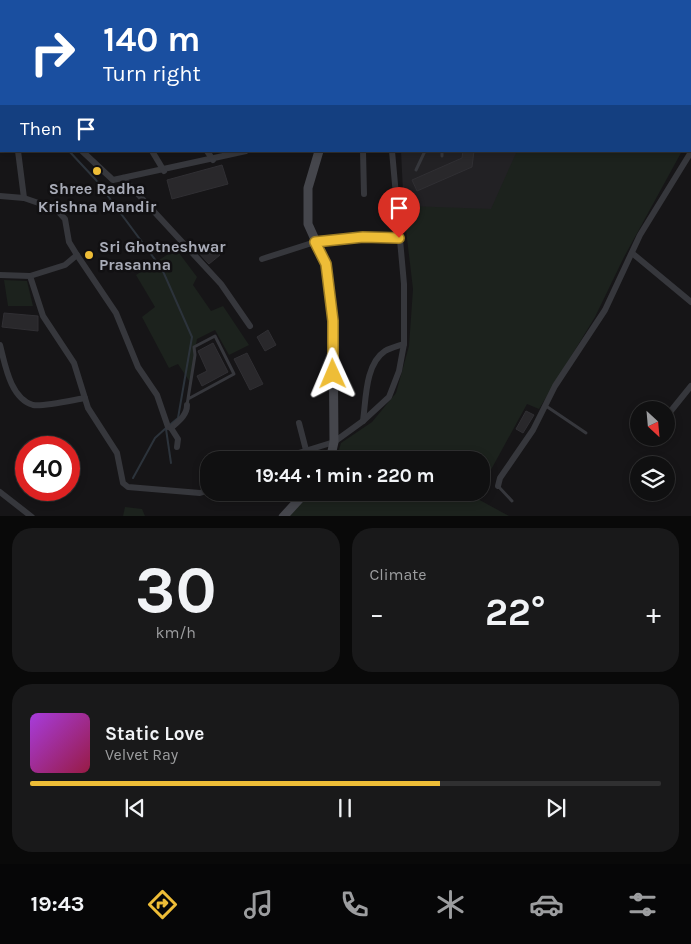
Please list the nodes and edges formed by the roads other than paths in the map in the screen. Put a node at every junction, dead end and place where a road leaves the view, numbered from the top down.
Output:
1 (18, 152) edge
2 (83, 152) edge
3 (153, 152) edge
4 (208, 152) edge
5 (242, 152) edge
6 (319, 152) edge
7 (363, 152) edge
8 (392, 152) edge
9 (425, 152) edge
10 (442, 152) edge
11 (691, 152) edge
12 (442, 156) dead end
13 (213, 160) junction
14 (416, 170) dead end
15 (164, 171) junction
16 (123, 178) junction
17 (364, 194) dead end
18 (0, 196) edge
19 (24, 198) junction
20 (399, 238) junction
21 (315, 242) junction
22 (632, 253) junction
23 (77, 255) junction
24 (262, 259) dead end
25 (0, 275) edge
26 (30, 276) junction
27 (691, 302) edge
28 (250, 326) dead end
29 (404, 344) junction
30 (0, 345) edge
31 (691, 386) edge
32 (85, 398) junction
33 (187, 402) junction
34 (545, 406) junction
35 (675, 406) edge
36 (363, 421) junction
37 (298, 422) dead end
38 (171, 428) junction
39 (586, 433) dead end
40 (334, 442) junction
41 (177, 447) dead end
42 (306, 450) junction
43 (303, 451) edge
44 (332, 451) edge
45 (498, 486) joint
46 (0, 492) edge
47 (200, 493) edge
48 (297, 501) edge
49 (512, 501) dead end
50 (32, 516) edge
51 (283, 516) edge

1 - 19 street
2 - 16 street
3 - 15 street
4 - 13 street
5 - 13 street
6 - 21 street
7 - 17 street
8 - 20 street
9 - 14 lane
10 - 12 lane
11 - 22 street
13 - 15 street
15 - 16 street
16 - 28 street
18 - 19 street
19 - 23 street
20 - 21 street
20 - 29 street
21 - 24 street
21 - 40 street
22 - 27 street
22 - 34 street
23 - 26 street
23 - 38 street
25 - 26 street
26 - 32 street
29 - 36 street
29 - 36 street
30 - 32 street
31 - 35 street
32 - 47 street
33 - 33 lane
33 - 38 street
34 - 39 lane
34 - 45 street
36 - 40 street
37 - 42 street
38 - 41 street
40 - 42 street
40 - 44 street
42 - 43 street
45 - 49 lane
46 - 50 street
48 - 51 street

